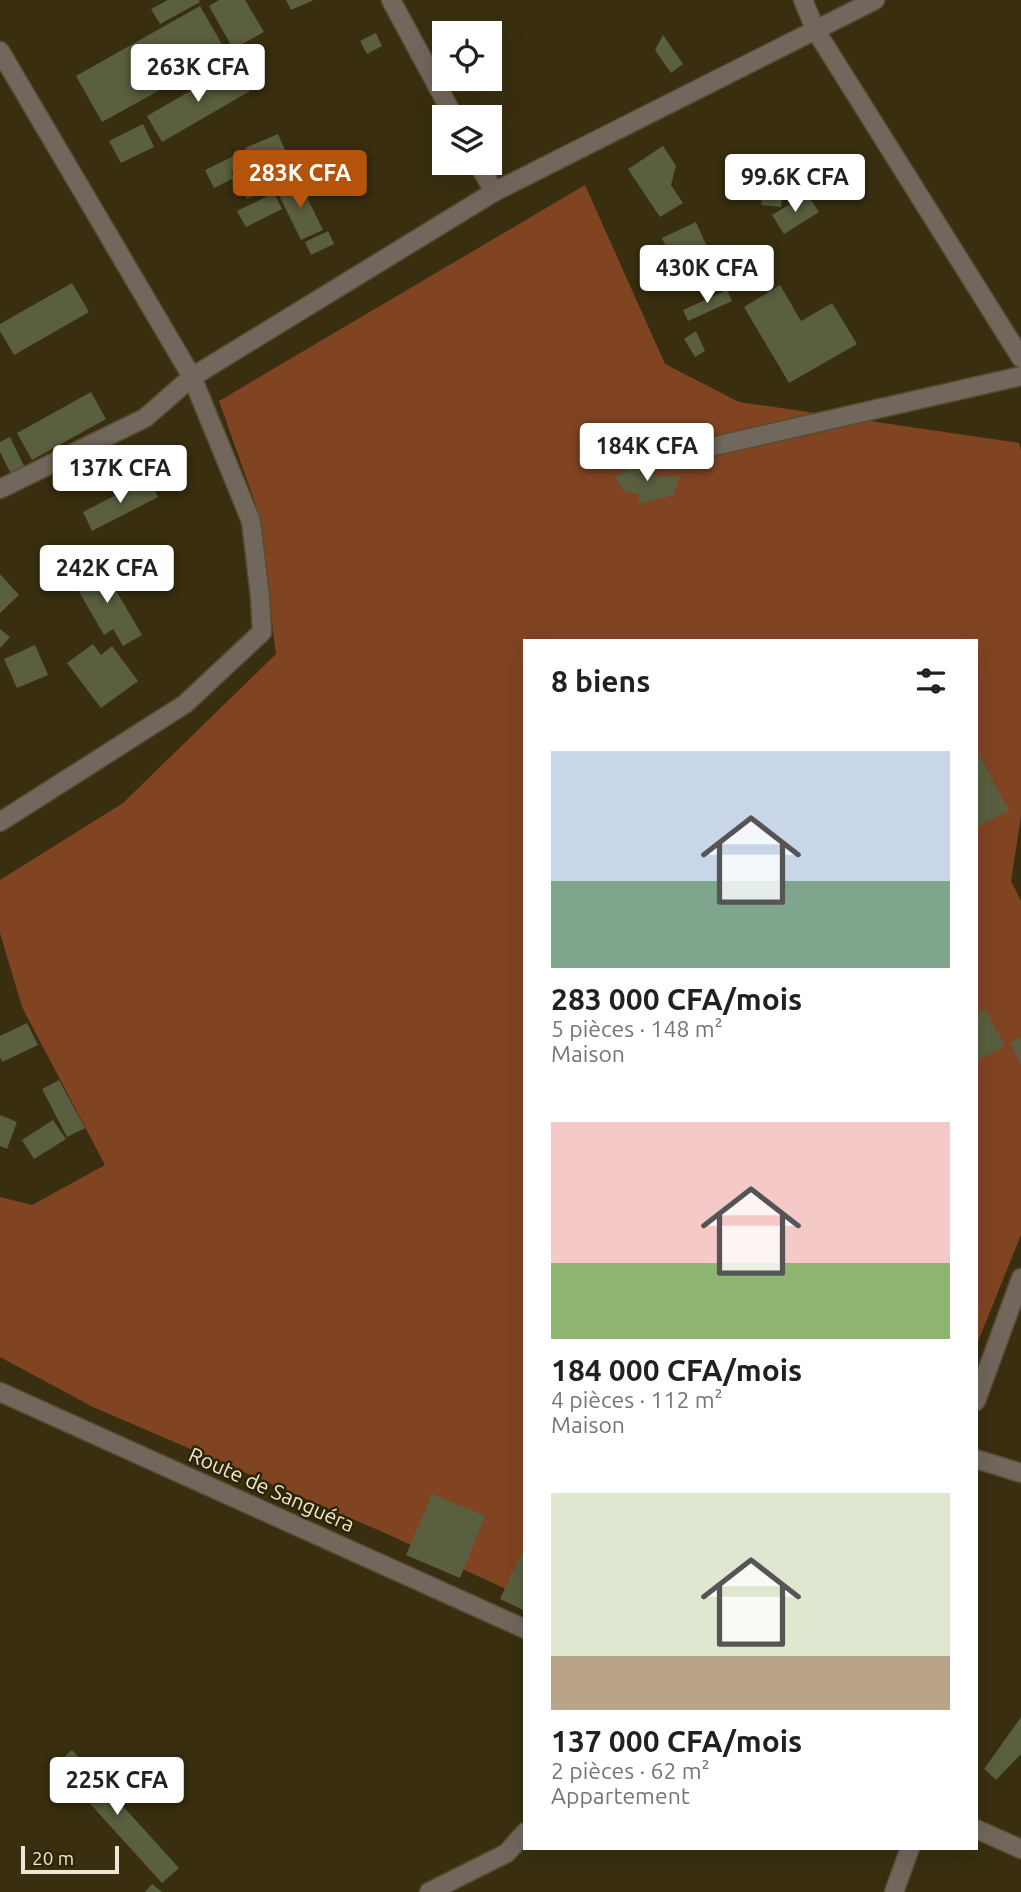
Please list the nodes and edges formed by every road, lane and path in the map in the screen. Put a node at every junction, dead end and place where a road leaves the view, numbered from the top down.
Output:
1 (391, 0) edge
2 (803, 0) edge
3 (875, 0) edge
4 (816, 31) junction
5 (0, 51) edge
6 (448, 105) edge
7 (485, 175) edge
8 (494, 192) junction
9 (1021, 358) edge
10 (1021, 376) edge
11 (192, 377) junction
12 (702, 449) dead end
13 (0, 489) edge
14 (0, 822) edge
15 (1021, 1278) edge
16 (0, 1392) edge
17 (978, 1396) edge
18 (978, 1460) edge
19 (1021, 1473) edge
20 (523, 1628) edge
21 (978, 1830) edge
22 (523, 1834) edge
23 (1021, 1849) edge
24 (910, 1850) edge
25 (429, 1892) edge
26 (894, 1892) edge

1 - 6 street
2 - 4 street
3 - 4 street
4 - 8 street
4 - 9 street
5 - 11 street
7 - 8 street
8 - 11 street
10 - 12 street
11 - 13 street
11 - 14 street
15 - 17 street
16 - 20 street, Route de Sanguéra
18 - 19 street
21 - 23 street
22 - 25 street
24 - 26 street

